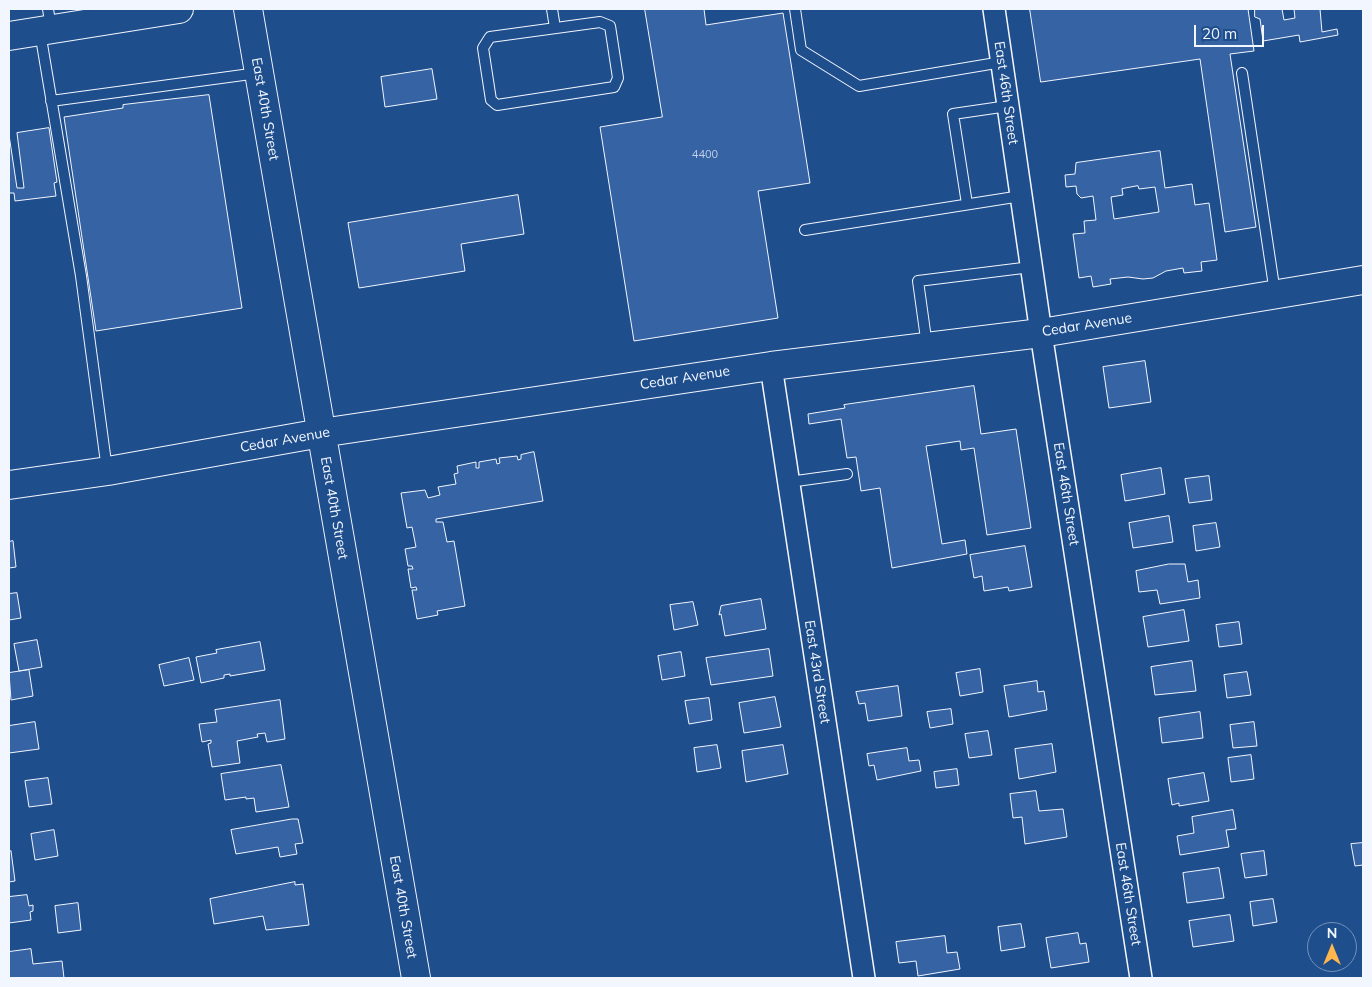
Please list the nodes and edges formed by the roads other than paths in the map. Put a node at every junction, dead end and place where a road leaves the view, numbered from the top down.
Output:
1 (179, 9) edge
2 (248, 9) edge
3 (552, 9) edge
4 (795, 9) edge
5 (994, 9) edge
6 (47, 23) edge
7 (555, 28) junction
8 (9, 36) edge
9 (1002, 62) junction
10 (259, 73) junction
11 (1242, 73) dead end
12 (51, 101) junction
13 (1008, 106) junction
14 (1021, 196) junction
15 (967, 204) junction
16 (805, 230) dead end
17 (1031, 267) junction
18 (1363, 280) edge
19 (1275, 294) junction
20 (1041, 333) junction
21 (927, 347) junction
22 (771, 366) junction
23 (321, 433) junction
24 (108, 471) junction
25 (847, 474) dead end
26 (788, 482) junction
27 (9, 485) edge
28 (416, 978) edge
29 (864, 978) edge
30 (1141, 978) edge

1 - 6 street
2 - 10 street, East 40th Street
3 - 7 lane
4 - 9 lane
5 - 9 street, East 46th Street
6 - 8 street
6 - 12 lane
7 - 7 lane
9 - 13 street, East 46th Street
10 - 12 lane
10 - 23 street, East 40th Street
11 - 19 lane
12 - 24 lane
13 - 14 street, East 46th Street
13 - 15 lane
14 - 15 lane
14 - 17 street, East 46th Street
15 - 16 lane
17 - 20 street, East 46th Street
17 - 21 lane
18 - 19 street, Cedar Avenue
19 - 20 street, Cedar Avenue
20 - 21 street, Cedar Avenue
20 - 30 street, East 46th Street
21 - 22 street, Cedar Avenue
22 - 23 street, Cedar Avenue
22 - 26 street, East 43rd Street
23 - 24 street, Cedar Avenue
23 - 28 street, East 40th Street
24 - 27 street, Cedar Avenue
25 - 26 lane
26 - 29 street, East 43rd Street

